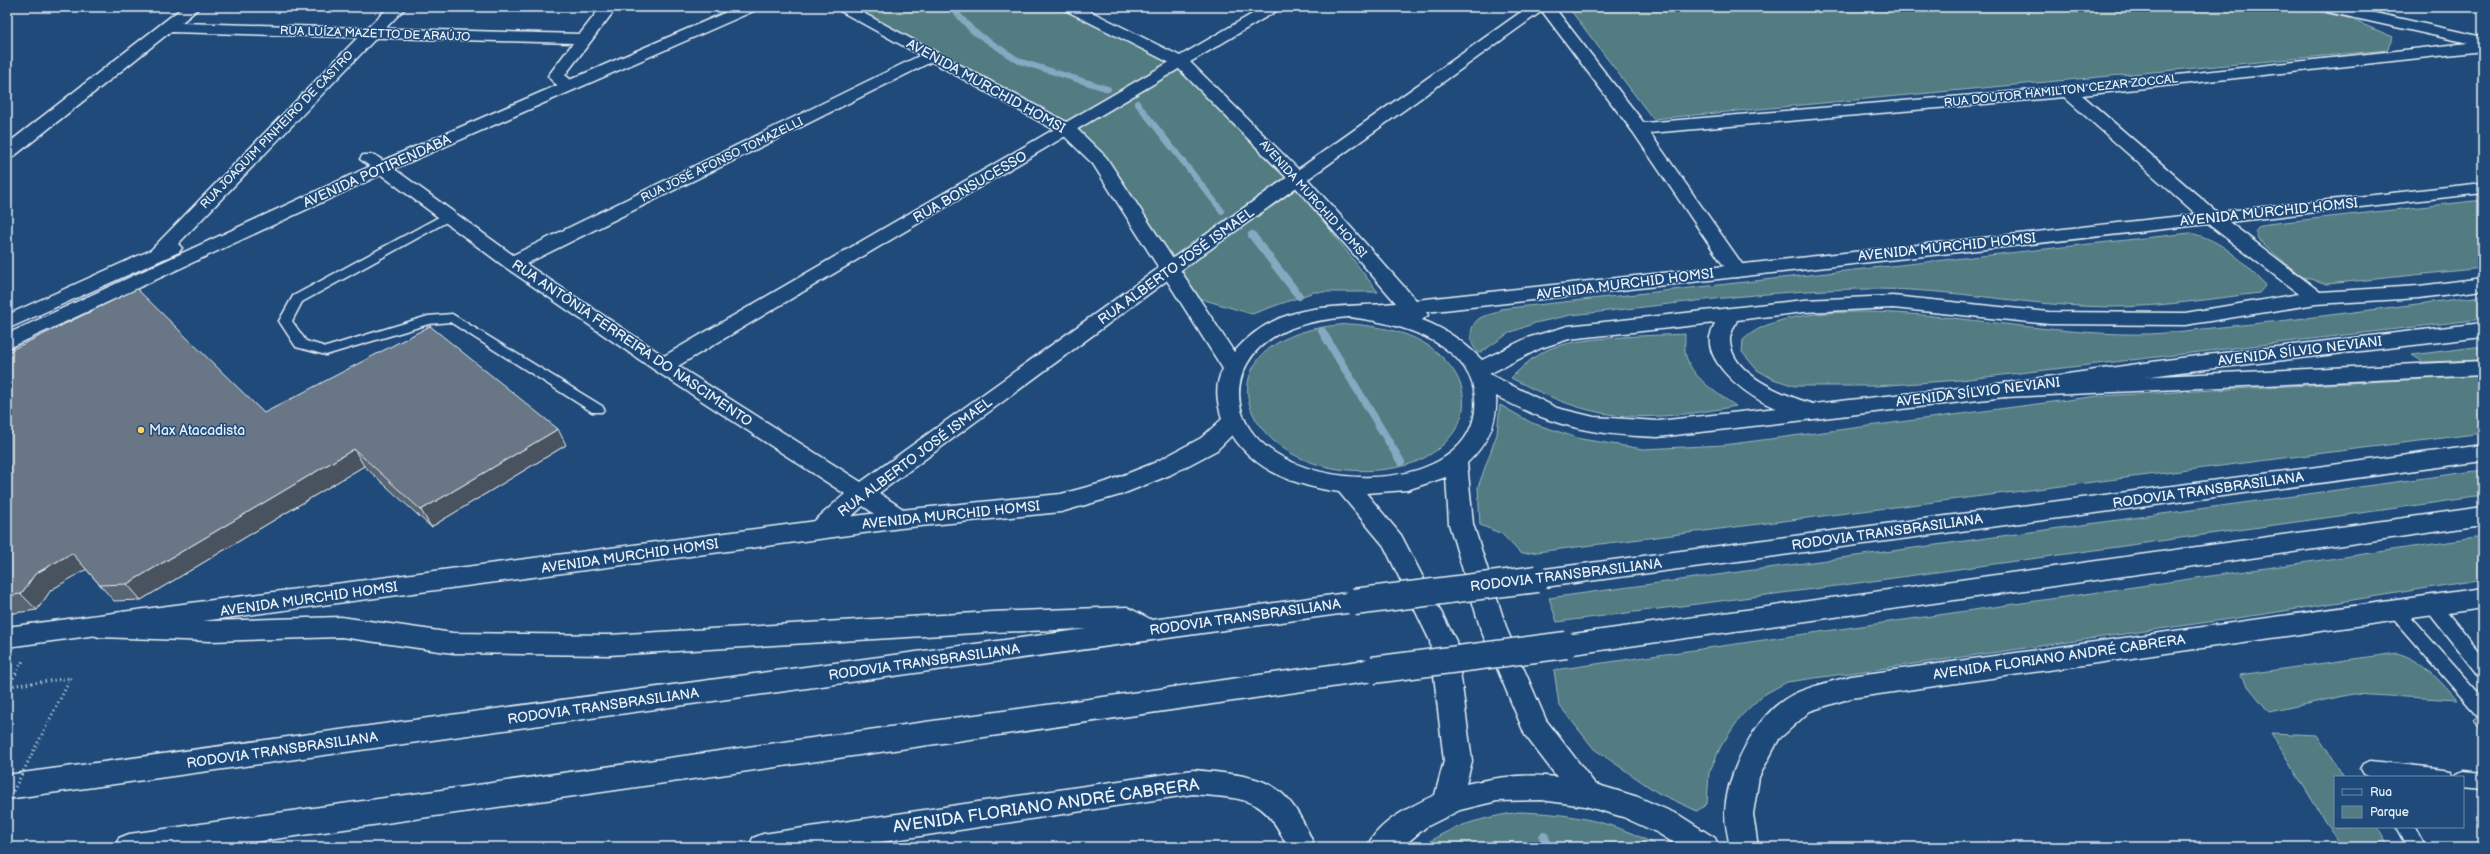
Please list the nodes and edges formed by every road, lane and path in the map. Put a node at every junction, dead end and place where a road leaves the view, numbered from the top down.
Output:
1 (192, 7) edge
2 (398, 7) edge
3 (609, 7) edge
4 (719, 7) edge
5 (751, 7) edge
6 (841, 7) edge
7 (1070, 7) edge
8 (1275, 7) edge
9 (1538, 7) edge
10 (1546, 7) edge
11 (2328, 7) edge
12 (166, 28) junction
13 (369, 34) junction
14 (584, 39) junction
15 (2483, 41) edge
16 (2483, 46) edge
17 (931, 56) junction
18 (1182, 62) junction
19 (563, 81) junction
20 (2068, 92) junction
21 (1639, 129) junction
22 (1068, 130) junction
23 (7, 153) edge
24 (375, 163) junction
25 (1298, 179) junction
26 (2483, 188) edge
27 (448, 216) junction
28 (2212, 218) junction
29 (158, 254) junction
30 (512, 263) junction
31 (1170, 269) junction
32 (1737, 270) junction
33 (2483, 284) edge
34 (128, 285) junction
35 (2316, 298) junction
36 (1411, 308) junction
37 (1368, 312) junction
38 (1729, 313) junction
39 (7, 323) edge
40 (2483, 330) edge
41 (1447, 340) junction
42 (7, 342) edge
43 (663, 366) junction
44 (1233, 367) junction
45 (2483, 368) edge
46 (1479, 375) junction
47 (2005, 390) junction
48 (597, 409) dead end
49 (1814, 412) junction
50 (1234, 421) junction
51 (2483, 453) edge
52 (1456, 460) junction
53 (1347, 486) junction
54 (860, 495) junction
55 (2483, 516) edge
56 (901, 519) junction
57 (819, 530) junction
58 (2483, 598) edge
59 (2431, 604) junction
60 (2394, 609) junction
61 (99, 627) junction
62 (1151, 630) junction
63 (7, 638) edge
64 (2483, 669) edge
65 (9, 686) dead end
66 (2483, 710) edge
67 (2374, 776) edge
68 (2436, 776) edge
69 (2464, 779) edge
70 (2483, 781) edge
71 (7, 787) edge
72 (1585, 792) junction
73 (1447, 802) junction
74 (7, 803) edge
75 (2406, 828) edge
76 (130, 847) edge
77 (763, 847) edge
78 (1301, 847) edge
79 (1381, 847) edge
80 (1705, 847) edge
81 (1744, 847) edge
82 (2417, 847) edge

1 - 12 main road
2 - 13 main road, RUA JOAQUIM PINHEIRO DE CASTRO
3 - 14 main road
4 - 19 main road, AVENIDA POTIRENDABA
5 - 19 main road, AVENIDA POTIRENDABA
6 - 17 main road, AVENIDA MURCHID HOMSI
7 - 18 main road, AVENIDA MURCHID HOMSI
8 - 18 main road, RUA BONSUCESSO
9 - 25 main road, RUA ALBERTO JOSÉ ISMAEL
10 - 21 main road
11 - 15 main road
12 - 13 main road, RUA LUÍZA MAZETTO DE ARAÚJO
12 - 23 main road
13 - 14 main road, RUA LUÍZA MAZETTO DE ARAÚJO
13 - 29 main road, RUA JOAQUIM PINHEIRO DE CASTRO
14 - 19 main road
16 - 20 main road, RUA DOUTOR HAMILTON CEZAR ZOCCAL
17 - 22 main road, AVENIDA MURCHID HOMSI
17 - 30 main road, RUA JOSÉ AFONSO TOMAZELLI
18 - 22 main road, RUA BONSUCESSO
18 - 25 main road, AVENIDA MURCHID HOMSI
19 - 24 main road, AVENIDA POTIRENDABA
20 - 21 main road, RUA DOUTOR HAMILTON CEZAR ZOCCAL
20 - 28 main road
21 - 32 main road
22 - 31 main road, AVENIDA MURCHID HOMSI
22 - 43 main road, RUA BONSUCESSO
24 - 27 main road, RUA ANTÔNIA FERREIRA DO NASCIMENTO
24 - 29 main road, AVENIDA POTIRENDABA
24 - 34 main road, AVENIDA POTIRENDABA
25 - 31 main road, RUA ALBERTO JOSÉ ISMAEL
25 - 36 main road, AVENIDA MURCHID HOMSI
26 - 28 main road, AVENIDA MURCHID HOMSI
27 - 30 main road, RUA ANTÔNIA FERREIRA DO NASCIMENTO
27 - 48 lane
28 - 32 main road, AVENIDA MURCHID HOMSI
28 - 35 main road
29 - 34 main road, RUA JOAQUIM PINHEIRO DE CASTRO
29 - 39 main road, AVENIDA POTIRENDABA
30 - 43 main road, RUA ANTÔNIA FERREIRA DO NASCIMENTO
31 - 44 main road, AVENIDA MURCHID HOMSI
31 - 54 main road, RUA ALBERTO JOSÉ ISMAEL
32 - 36 main road, AVENIDA MURCHID HOMSI
33 - 35 main road
34 - 42 main road, AVENIDA POTIRENDABA
35 - 38 main road
36 - 37 main road, AVENIDA MURCHID HOMSI
36 - 41 main road, AVENIDA MURCHID HOMSI
37 - 41 main road
37 - 44 main road
38 - 46 main road
38 - 49 main road
40 - 47 main road, AVENIDA SÍLVIO NEVIANI
41 - 46 main road
43 - 54 main road, RUA ANTÔNIA FERREIRA DO NASCIMENTO
44 - 50 main road
45 - 47 main road
46 - 49 main road, AVENIDA SÍLVIO NEVIANI
46 - 52 main road
47 - 49 main road, AVENIDA SÍLVIO NEVIANI
50 - 53 main road
50 - 56 main road, AVENIDA MURCHID HOMSI
51 - 62 main road, RODOVIA TRANSBRASILIANA, bridge
52 - 53 main road
52 - 72 main road
53 - 73 main road
54 - 56 main road, RUA ANTÔNIA FERREIRA DO NASCIMENTO
54 - 57 main road, RUA ALBERTO JOSÉ ISMAEL
55 - 76 main road, bridge
56 - 57 main road, AVENIDA MURCHID HOMSI
57 - 61 main road, AVENIDA MURCHID HOMSI
58 - 59 main road, AVENIDA FLORIANO ANDRÉ CABRERA
59 - 60 main road, AVENIDA FLORIANO ANDRÉ CABRERA
59 - 64 lane
60 - 66 lane
60 - 81 main road, AVENIDA FLORIANO ANDRÉ CABRERA
61 - 62 main road
61 - 63 main road, AVENIDA MURCHID HOMSI
62 - 71 main road, RODOVIA TRANSBRASILIANA
65 - 74 path, bridge
67 - 68 lane
69 - 70 lane
72 - 73 main road
72 - 80 main road
73 - 79 main road
75 - 82 lane
77 - 78 main road, AVENIDA FLORIANO ANDRÉ CABRERA

